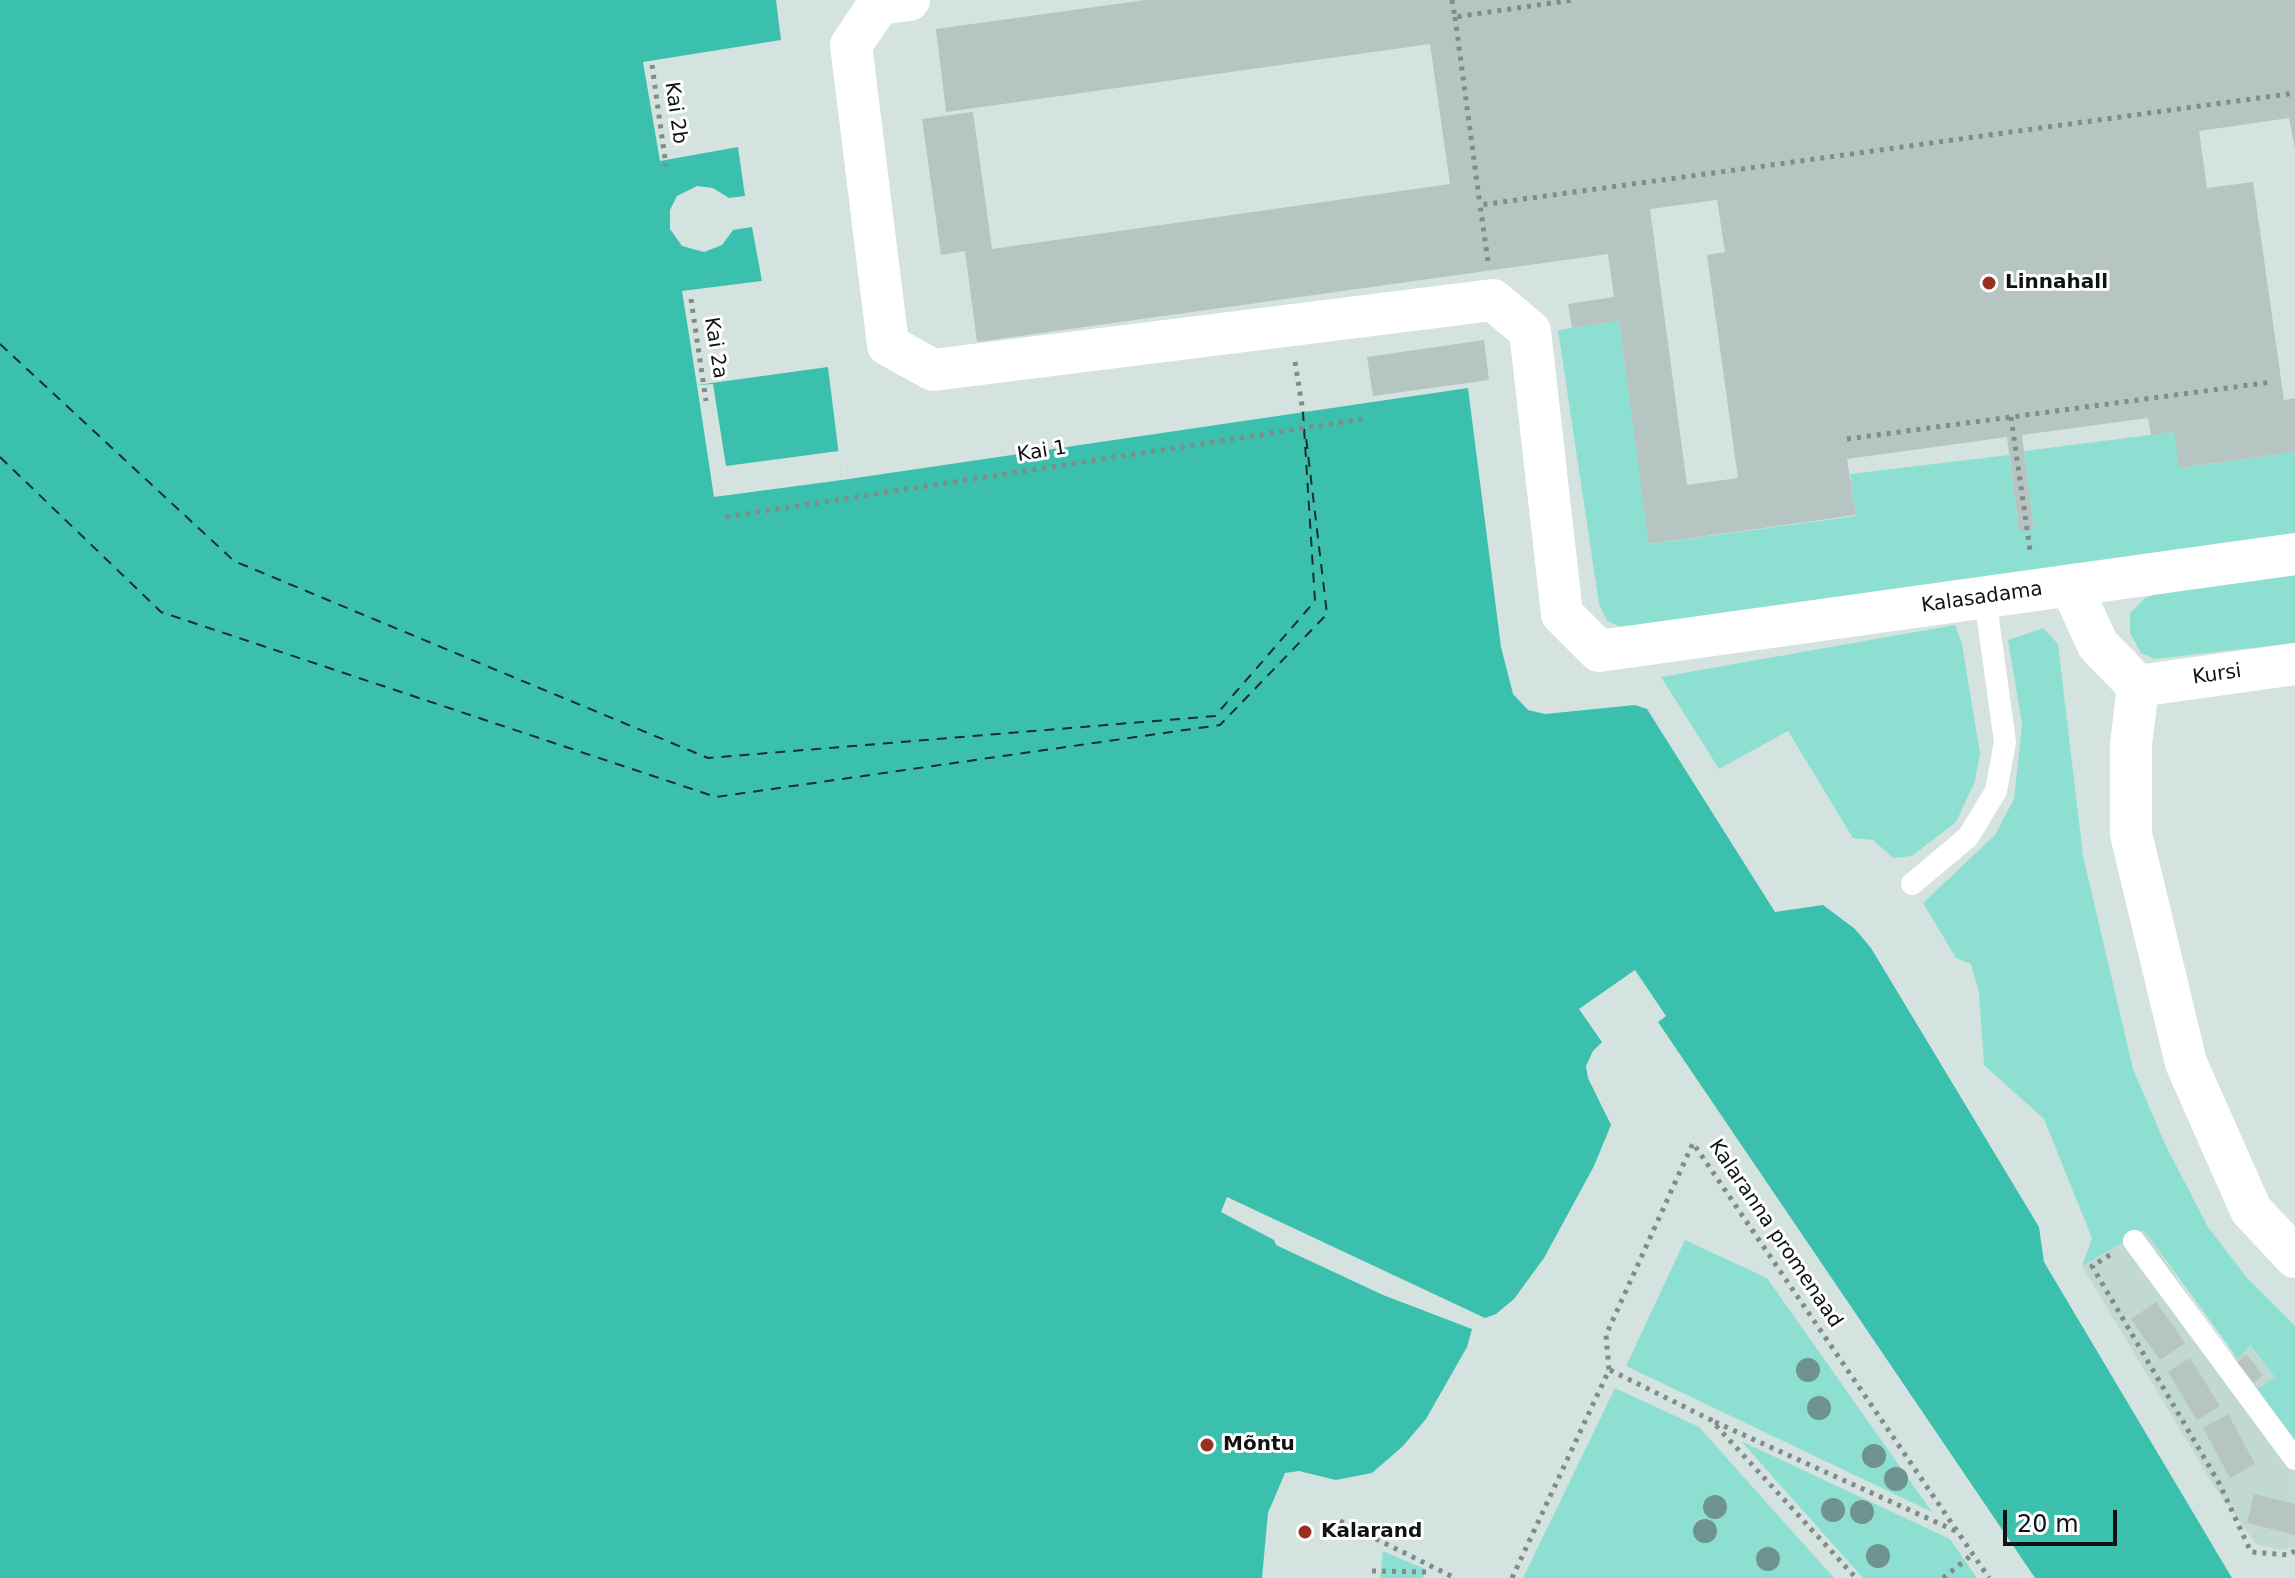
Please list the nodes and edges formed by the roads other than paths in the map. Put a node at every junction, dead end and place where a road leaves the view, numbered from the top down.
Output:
1 (909, 0) edge
2 (2295, 554) edge
3 (2071, 586) junction
4 (1985, 598) junction
5 (2295, 664) edge
6 (2138, 686) junction
7 (1912, 884) dead end
8 (2134, 1241) road end
9 (2295, 1257) edge
10 (2295, 1459) edge

1 - 4 street, Kalasadama
2 - 3 street
3 - 4 street, Kalasadama
3 - 6 street, Kalasadama
4 - 7 lane
5 - 6 street, Kursi
6 - 9 street
8 - 10 lane

